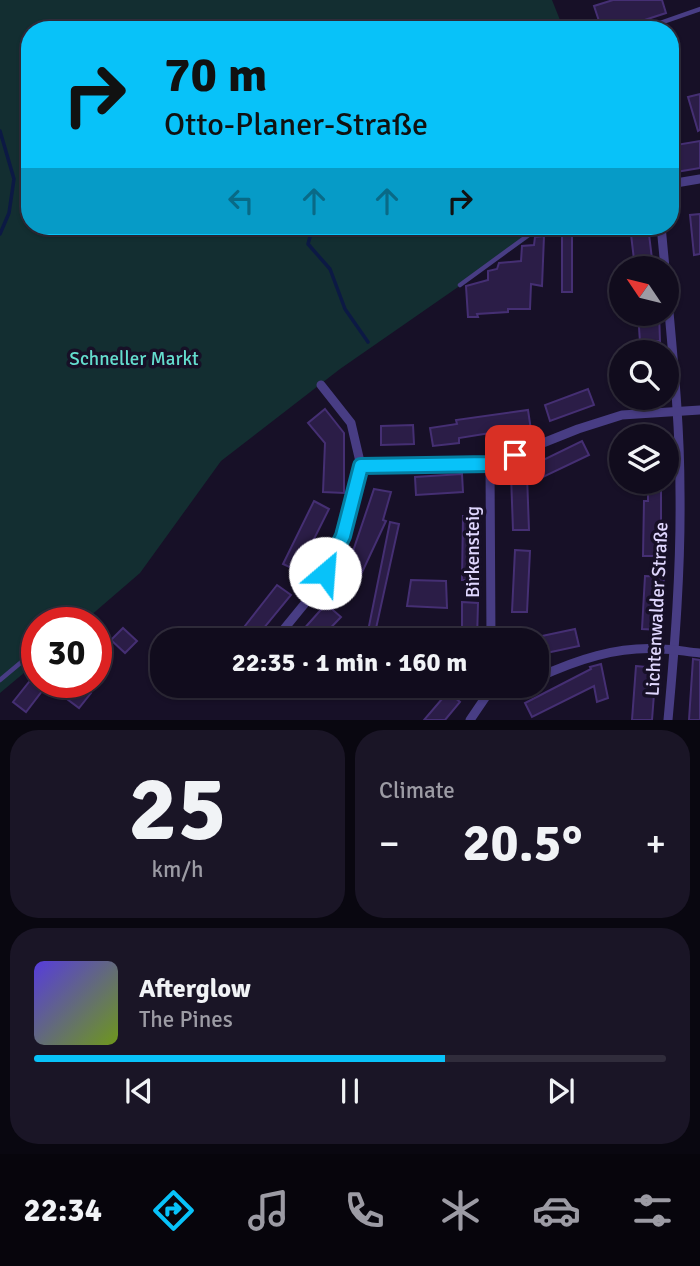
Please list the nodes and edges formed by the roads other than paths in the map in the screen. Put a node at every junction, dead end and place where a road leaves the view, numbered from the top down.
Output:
1 (700, 9) edge
2 (666, 21) edge
3 (700, 179) edge
4 (679, 182) edge
5 (529, 235) edge
6 (662, 235) edge
7 (664, 256) edge
8 (460, 285) dead end
9 (321, 386) dead end
10 (678, 410) joint
11 (679, 410) edge
12 (700, 410) edge
13 (490, 464) junction
14 (361, 466) junction
15 (285, 628) edge
16 (491, 628) edge
17 (674, 650) junction
18 (700, 653) edge
19 (21, 663) edge
20 (549, 673) edge
21 (0, 681) edge
22 (483, 698) edge
23 (470, 720) edge
24 (668, 720) edge

1 - 2 lane
3 - 4 street
5 - 8 lane
6 - 7 street
9 - 14 street
10 - 13 street
10 - 17 street, Lichtenwalder Straße
11 - 12 street
13 - 14 street
13 - 16 street, Birkensteig
14 - 15 street
17 - 18 street
17 - 20 street
17 - 24 street, Lichtenwalder Straße
19 - 21 lane
22 - 23 street

